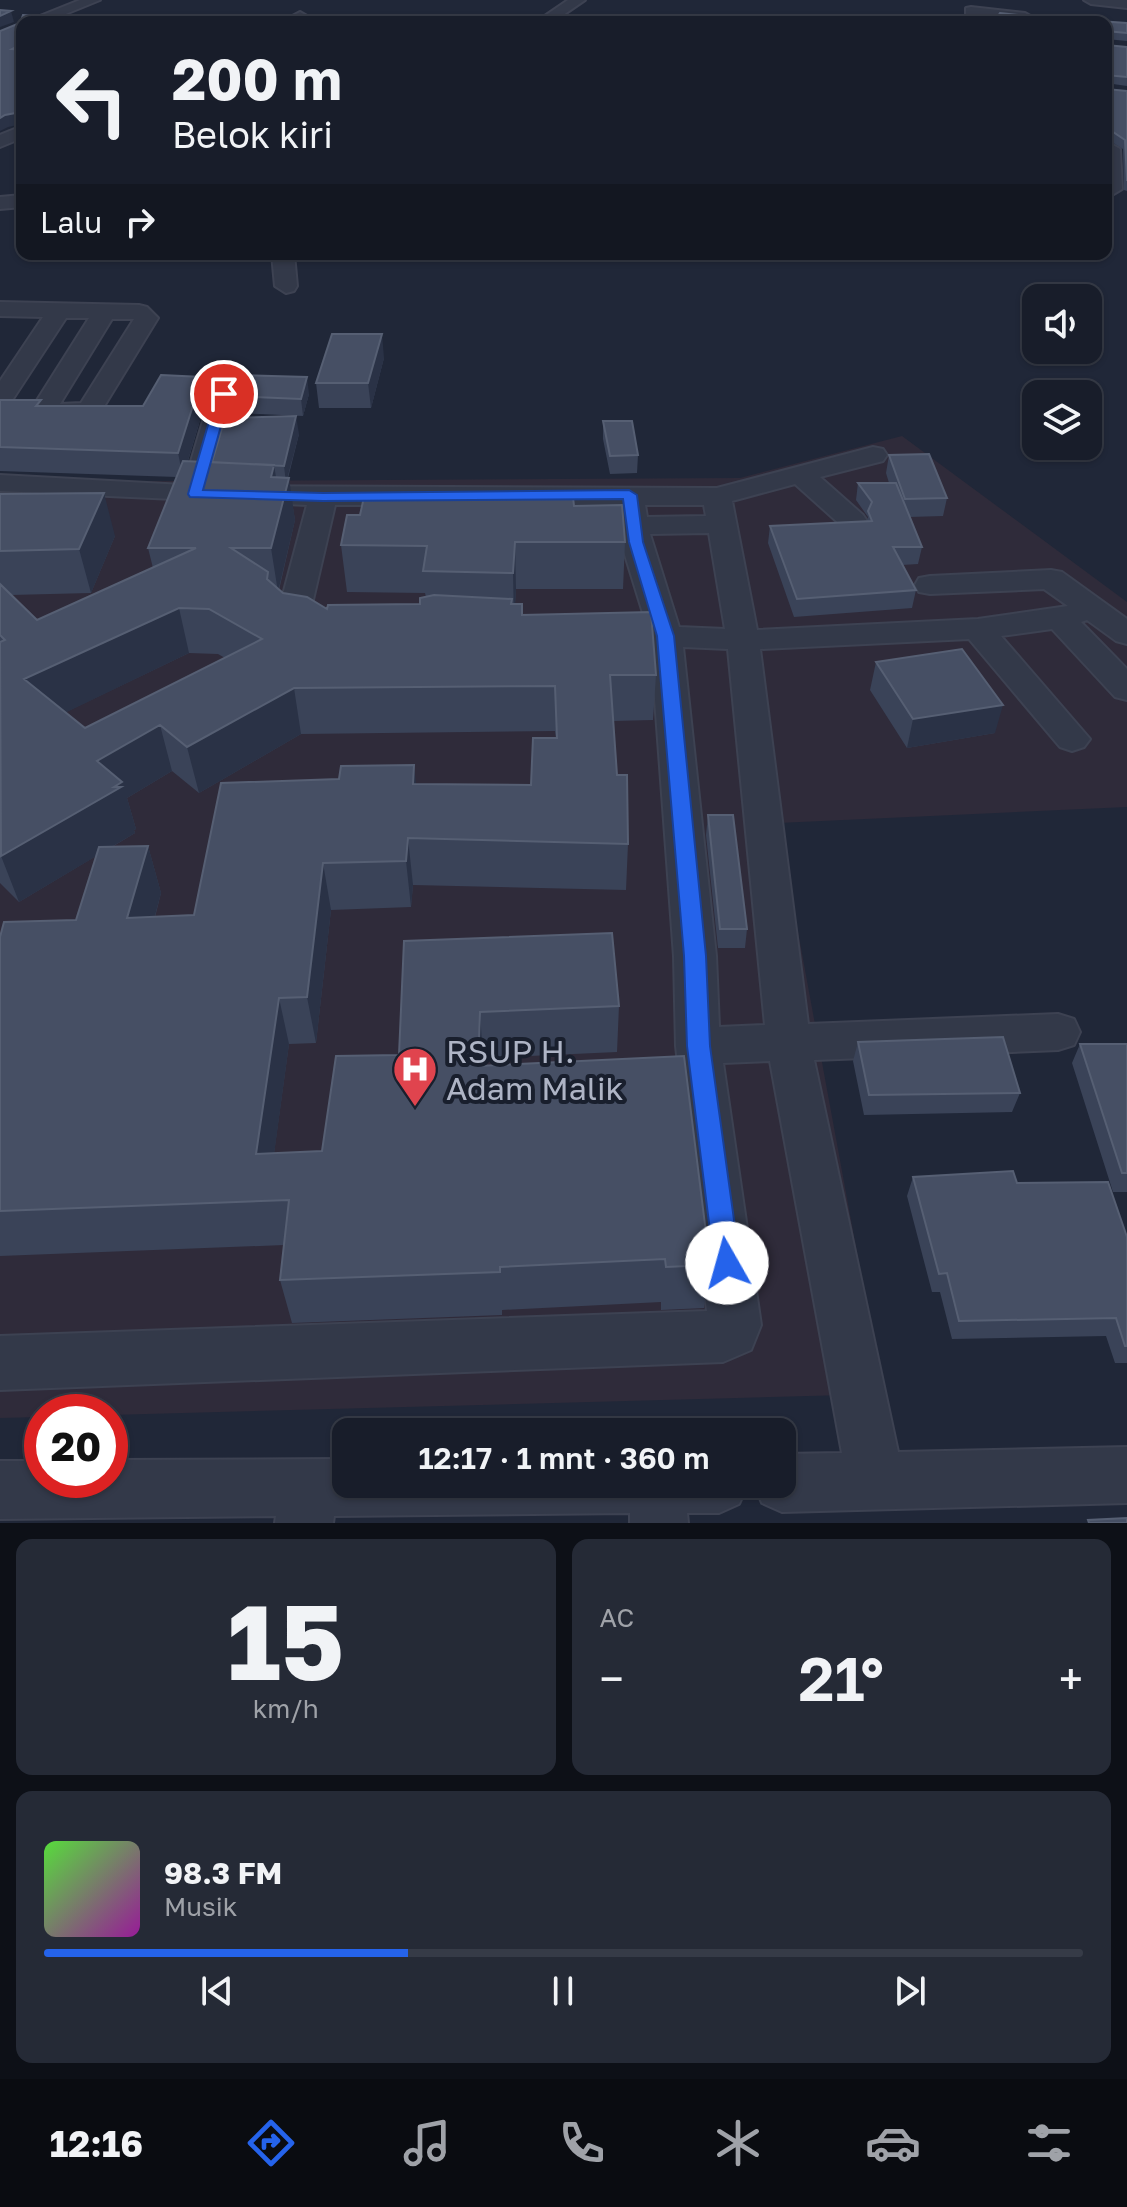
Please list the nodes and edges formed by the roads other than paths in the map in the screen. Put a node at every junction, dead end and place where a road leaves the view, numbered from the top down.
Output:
1 (93, 0) edge
2 (578, 0) edge
3 (1091, 0) edge
4 (1127, 4) edge
5 (971, 11) dead end
6 (49, 16) edge
7 (553, 16) edge
8 (1016, 16) edge
9 (1115, 149) edge
10 (1112, 189) dead end
11 (284, 260) edge
12 (286, 286) dead end
13 (10, 309) edge
14 (59, 311) junction
15 (105, 311) junction
16 (0, 336) edge
17 (224, 394) dead end
18 (0, 400) edge
19 (0, 413) edge
20 (42, 413) junction
21 (215, 424) junction
22 (246, 424) edge
23 (873, 455) dead end
24 (801, 475) junction
25 (0, 483) edge
26 (195, 494) junction
27 (323, 497) junction
28 (632, 510) junction
29 (721, 510) junction
30 (853, 521) edge
31 (930, 585) dead end
32 (1095, 608) junction
33 (1060, 618) junction
34 (346, 629) edge
35 (978, 629) junction
36 (605, 634) edge
37 (1127, 634) edge
38 (666, 636) junction
39 (743, 640) junction
40 (1127, 689) edge
41 (1072, 739) dead end
42 (1058, 1032) dead end
43 (789, 1045) junction
44 (698, 1046) junction
45 (0, 1363) edge
46 (1127, 1475) edge
47 (876, 1481) junction
48 (796, 1483) edge
49 (0, 1490) edge
50 (428, 1498) edge
51 (658, 1498) edge
52 (305, 1505) edge
53 (659, 1523) edge

1 - 6 street
2 - 7 street
3 - 4 street
5 - 8 street
9 - 10 street
11 - 12 street
13 - 14 street
13 - 16 street
14 - 15 street
14 - 18 street
15 - 20 street
15 - 20 street
17 - 21 street
19 - 20 street
21 - 22 street
21 - 26 street
23 - 24 street
24 - 29 street
24 - 30 street
25 - 26 street
26 - 27 street
27 - 28 street
27 - 34 street
28 - 29 street
28 - 38 street
29 - 39 street
31 - 32 street
32 - 33 street
32 - 37 street
33 - 35 street
33 - 40 street
35 - 39 street
35 - 41 street
36 - 38 street
38 - 39 street
38 - 44 street
39 - 43 street
42 - 43 street
43 - 44 street
43 - 47 street
44 - 45 street
46 - 47 street
47 - 48 street
49 - 52 street
50 - 52 street
51 - 53 street

